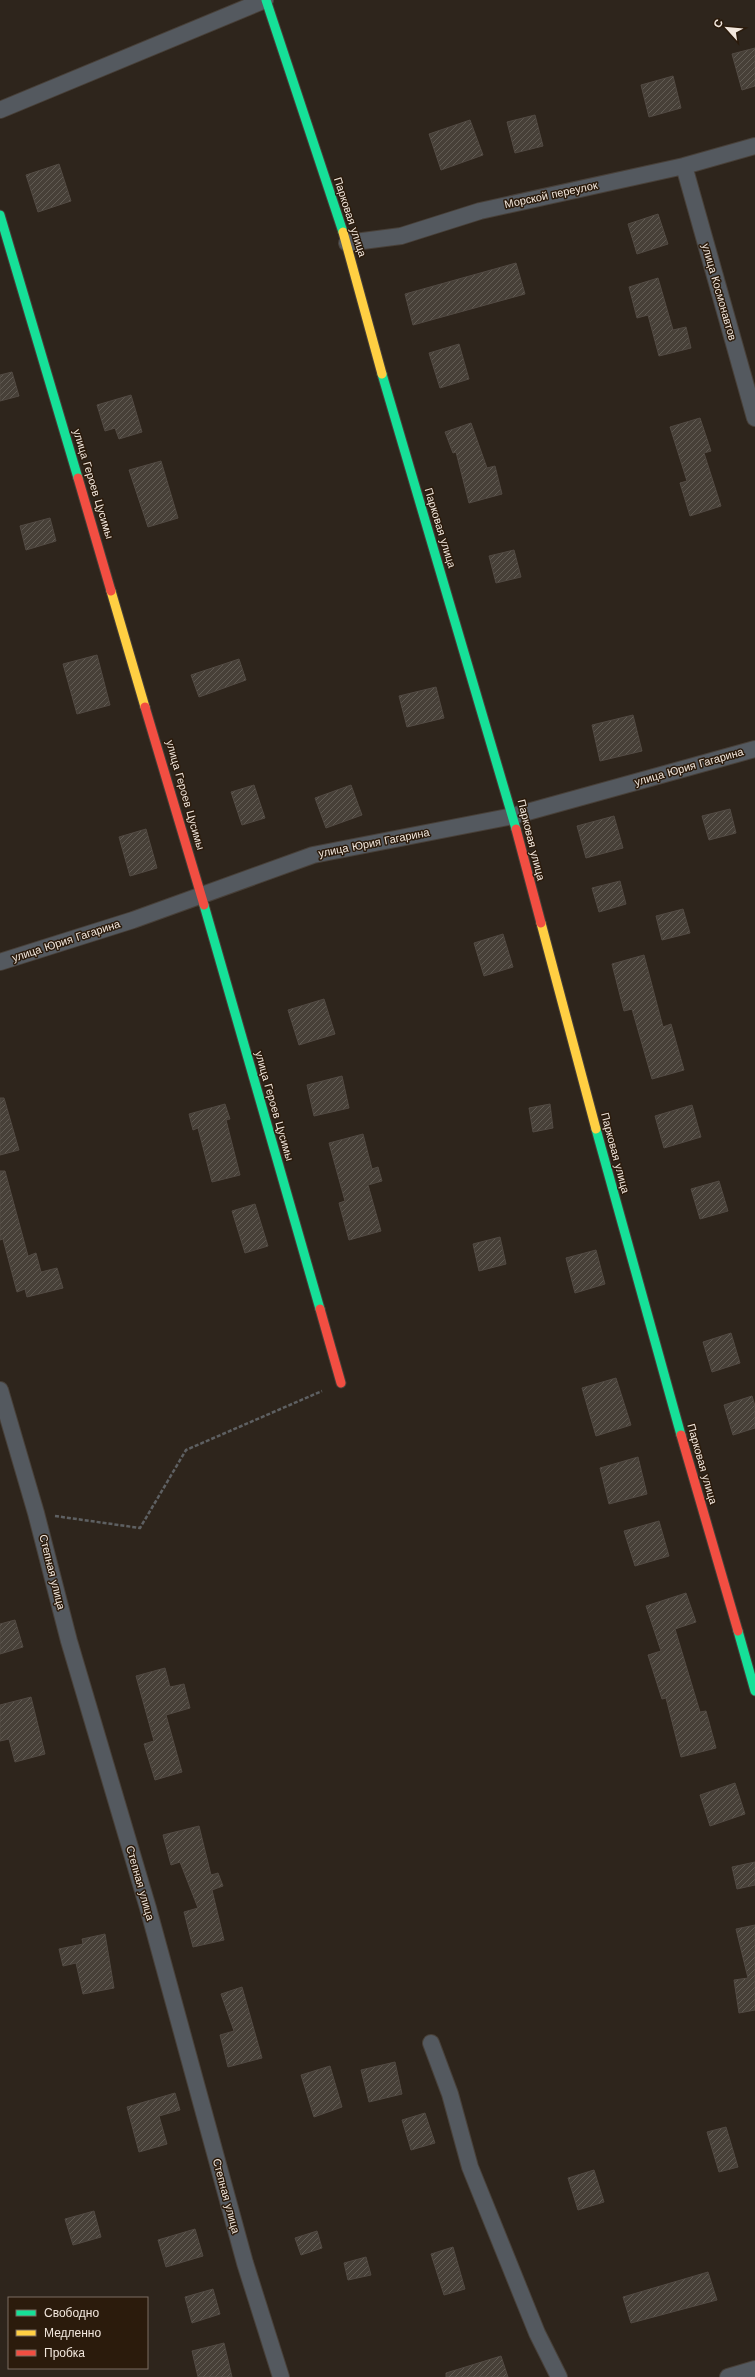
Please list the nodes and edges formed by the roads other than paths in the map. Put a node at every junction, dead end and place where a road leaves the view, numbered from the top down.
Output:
1 (265, 0) edge
2 (0, 110) edge
3 (755, 146) edge
4 (684, 166) junction
5 (0, 214) edge
6 (347, 243) junction
7 (755, 418) edge
8 (755, 749) edge
9 (514, 816) junction
10 (201, 895) junction
11 (0, 962) edge
12 (341, 1383) road end
13 (0, 1390) edge
14 (755, 1691) edge
15 (431, 2043) dead end
16 (755, 2369) edge
17 (281, 2377) edge
18 (559, 2377) edge
19 (728, 2377) edge

1 - 2 street
1 - 6 street, Парковая улица
3 - 4 street, Морской переулок
4 - 6 street, Морской переулок
4 - 7 street, улица Космонавтов
5 - 10 street, улица Героев Цусимы
6 - 9 street, Парковая улица
8 - 9 street, улица Юрия Гагарина
9 - 10 street, улица Юрия Гагарина
9 - 14 street, Парковая улица
10 - 11 street, улица Юрия Гагарина
10 - 12 street, улица Героев Цусимы
13 - 17 street, Степная улица
15 - 18 street
16 - 19 street

